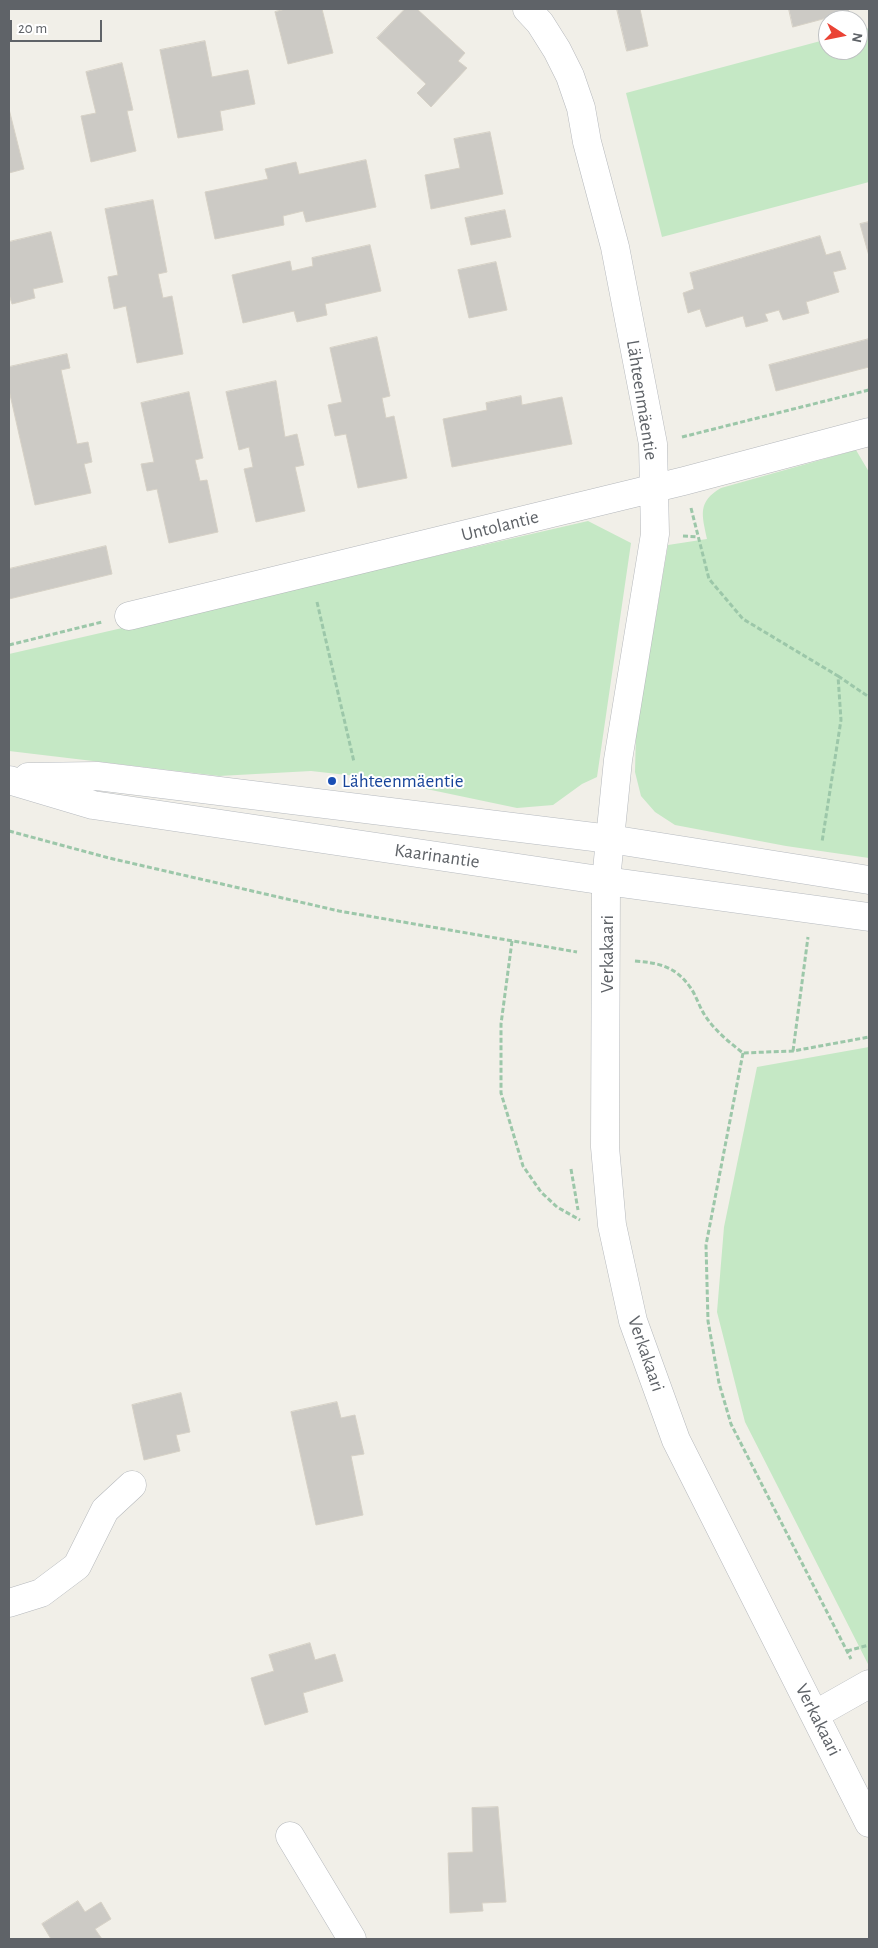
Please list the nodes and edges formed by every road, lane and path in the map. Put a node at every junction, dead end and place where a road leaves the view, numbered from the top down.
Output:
1 (527, 9) edge
2 (869, 390) edge
3 (869, 432) edge
4 (653, 444) junction
5 (684, 481) junction
6 (654, 488) junction
7 (310, 572) junction
8 (130, 616) joint
9 (9, 645) edge
10 (838, 676) junction
11 (869, 698) edge
12 (354, 762) dead end
13 (9, 778) edge
14 (9, 831) edge
15 (610, 839) junction
16 (820, 850) dead end
17 (869, 880) edge
18 (606, 881) junction
19 (869, 918) edge
20 (424, 925) dead end
21 (808, 934) dead end
22 (512, 942) dead end
23 (869, 1037) edge
24 (793, 1051) junction
25 (571, 1169) dead end
26 (132, 1485) dead end
27 (9, 1603) edge
28 (869, 1645) edge
29 (847, 1651) junction
30 (867, 1685) edge
31 (816, 1714) junction
32 (869, 1823) edge
33 (290, 1836) dead end
34 (352, 1939) edge

1 - 4 street, Lähteenmäentie
2 - 4 path
3 - 5 street, Untolantie
4 - 6 street, Lähteenmäentie
5 - 6 street, Untolantie
5 - 10 path
6 - 7 street, Untolantie
6 - 15 street, Lähteenmäentie
7 - 8 street, Untolantie
7 - 12 path
8 - 9 path
10 - 11 path
10 - 16 path
13 - 15 street, Kaarinantie
13 - 18 street, Kaarinantie
14 - 20 path
15 - 17 street, Kaarinantie
15 - 18 street, Verkakaari
18 - 19 street, Kaarinantie
18 - 31 street, Verkakaari
21 - 24 path
22 - 25 path
23 - 24 path
24 - 29 path
26 - 27 street
28 - 29 path
29 - 30 path
30 - 31 street
31 - 32 street, Verkakaari
33 - 34 street

